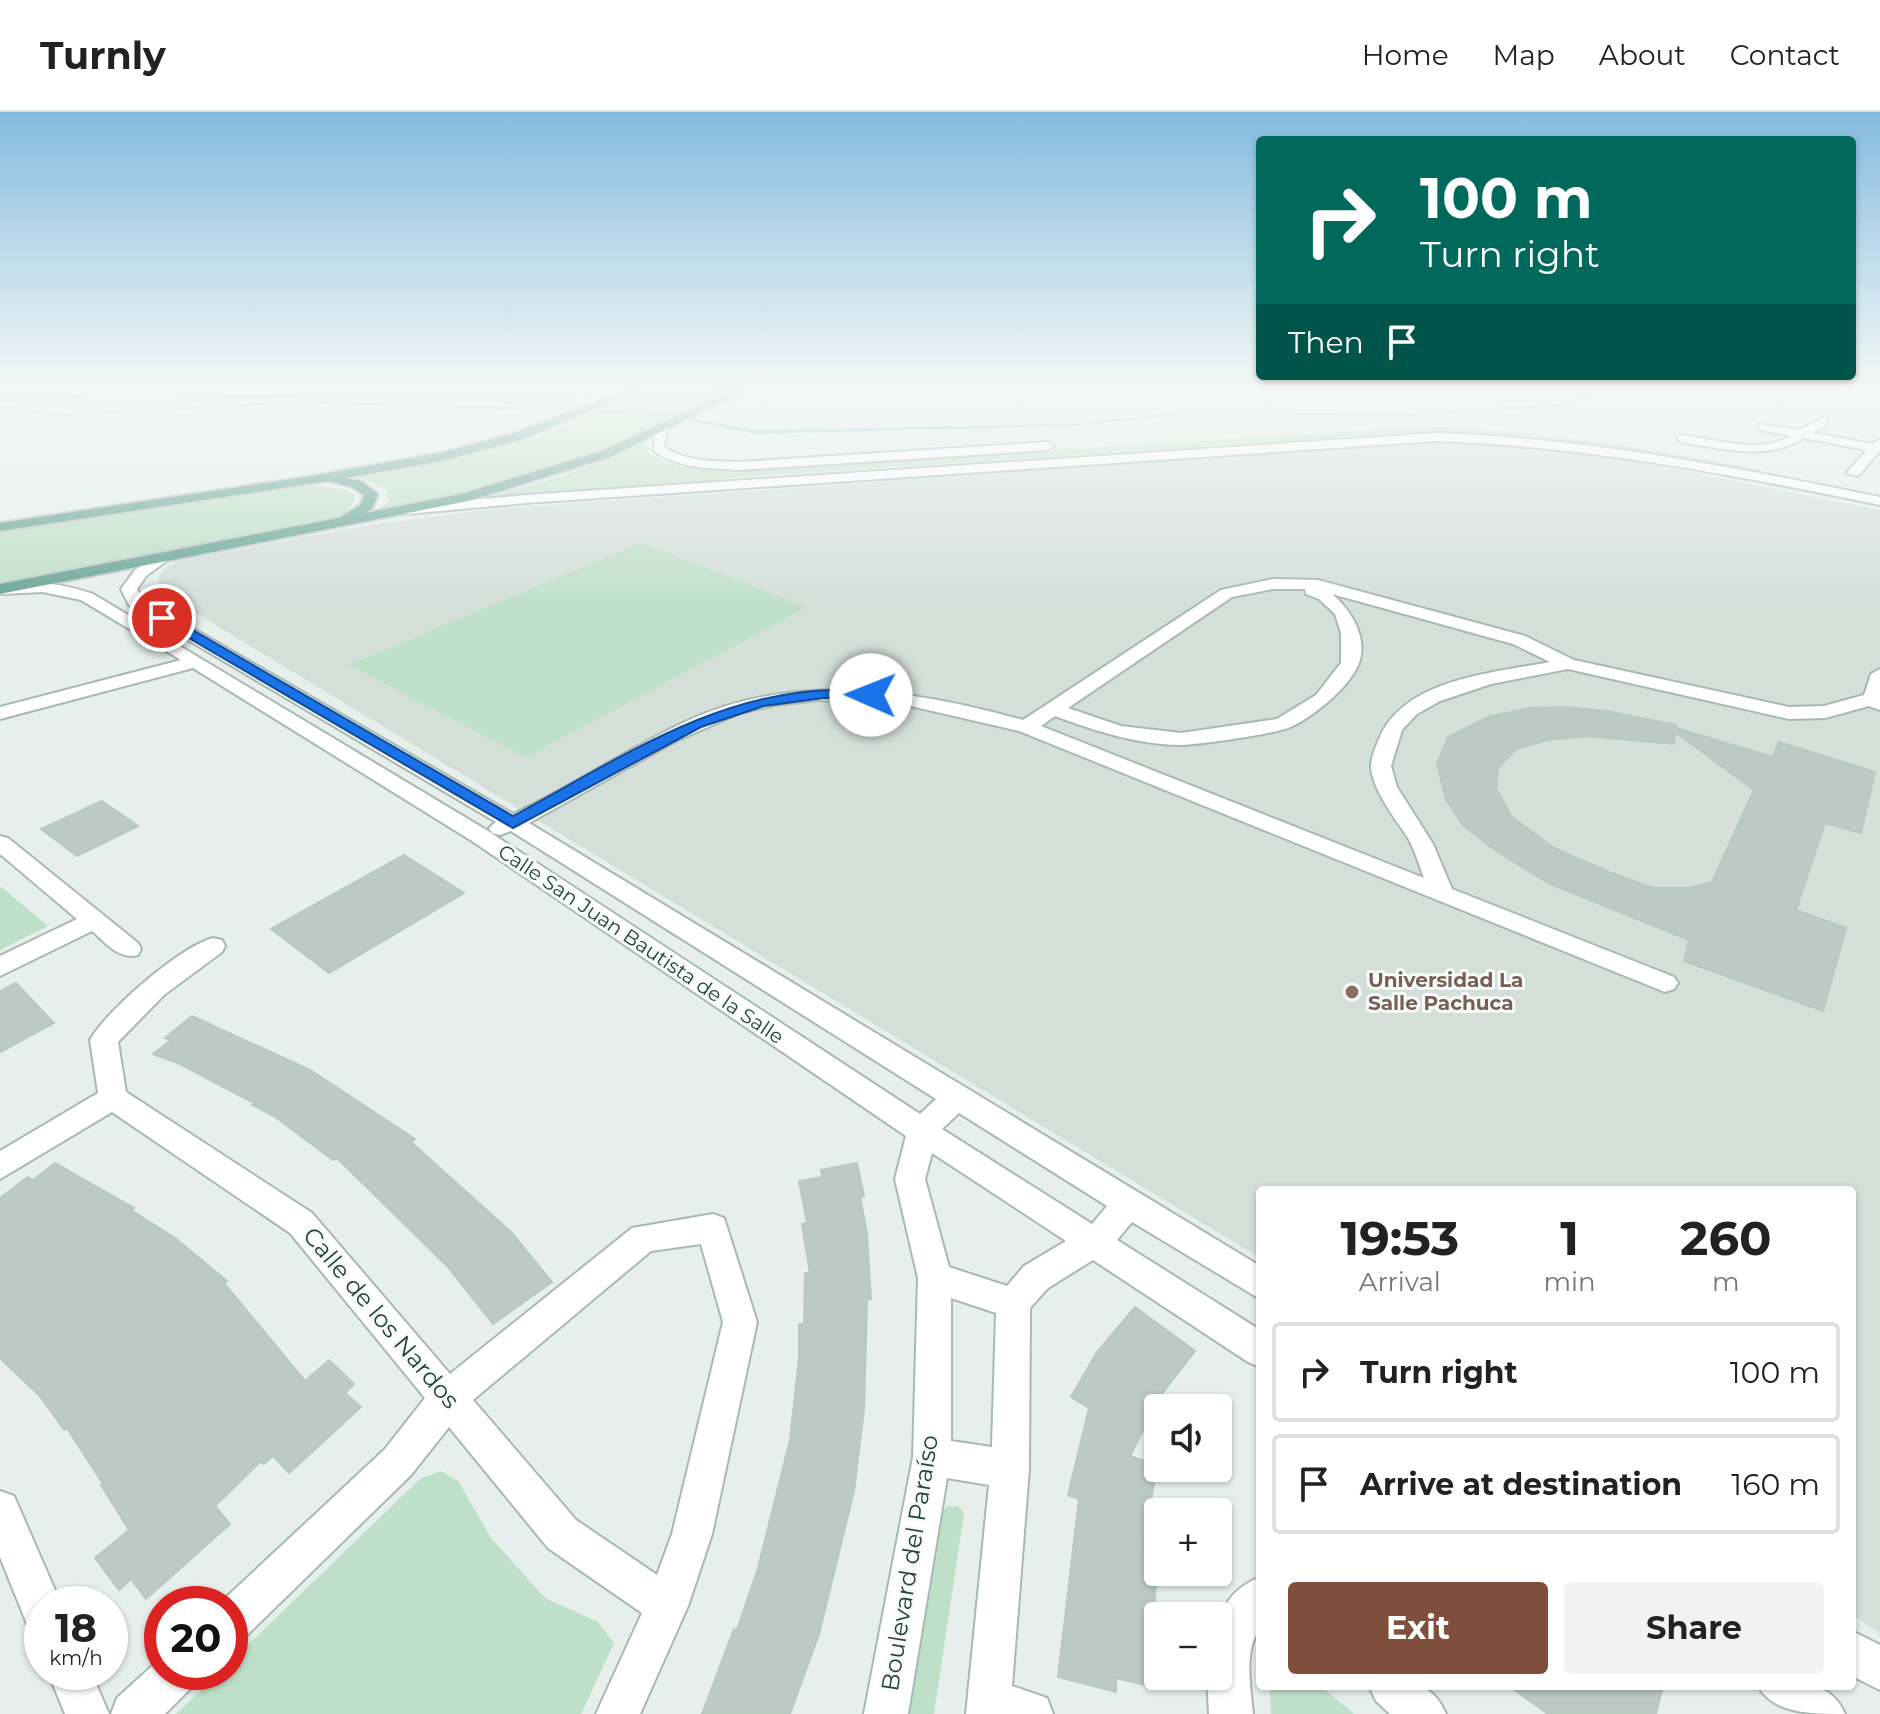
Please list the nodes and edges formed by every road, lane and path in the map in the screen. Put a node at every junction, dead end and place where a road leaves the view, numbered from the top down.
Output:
1 (414, 461) edge
2 (583, 461) edge
3 (684, 461) edge
4 (820, 461) edge
5 (1089, 461) edge
6 (1658, 461) edge
7 (1737, 461) edge
8 (1864, 461) edge
9 (1804, 473) junction
10 (1853, 473) dead end
11 (312, 480) junction
12 (1793, 484) junction
13 (1880, 488) edge
14 (1880, 501) edge
15 (407, 510) junction
16 (335, 524) junction
17 (0, 527) edge
18 (164, 557) junction
19 (1297, 586) junction
20 (1, 589) edge
21 (196, 662) junction
22 (1568, 664) junction
23 (1880, 674) edge
24 (1876, 701) edge
25 (1054, 709) junction
26 (0, 713) edge
27 (1026, 727) junction
28 (513, 823) junction
29 (480, 836) junction
30 (0, 843) edge
31 (1443, 896) junction
32 (92, 921) junction
33 (213, 946) dead end
34 (129, 949) dead end
35 (0, 967) edge
36 (1665, 983) dead end
37 (958, 1095) junction
38 (113, 1098) junction
39 (922, 1131) junction
40 (0, 1166) edge
41 (1129, 1203) junction
42 (1095, 1243) junction
43 (935, 1278) junction
44 (1256, 1282) edge
45 (1013, 1303) junction
46 (1256, 1347) edge
47 (448, 1398) junction
48 (932, 1457) junction
49 (1010, 1469) junction
50 (0, 1510) edge
51 (32, 1586) edge
52 (1256, 1603) edge
53 (248, 1605) edge
54 (667, 1606) junction
55 (1856, 1654) edge
56 (1880, 1669) edge
57 (77, 1690) edge
58 (158, 1690) edge
59 (1396, 1690) edge
60 (1786, 1690) edge
61 (989, 1708) edge
62 (87, 1714) edge
63 (133, 1714) edge
64 (618, 1714) edge
65 (886, 1714) edge
66 (1031, 1714) edge
67 (1231, 1714) edge
68 (1424, 1714) edge
69 (1823, 1714) edge

1 - 11 main road
2 - 15 main road
3 - 4 street
5 - 15 street
6 - 12 street
7 - 9 street
8 - 10 street
9 - 12 street
9 - 13 street
11 - 16 main road
11 - 17 main road
12 - 14 street
15 - 16 main road
16 - 18 main road
18 - 20 main road
18 - 28 street, Calle San Juan Bautista de la Salle
19 - 22 street
19 - 25 street
19 - 25 street
20 - 21 street, Calle San Juan Bautista de la Salle
21 - 26 street
21 - 29 street, Calle San Juan Bautista de la Salle
22 - 24 street
22 - 31 street
23 - 24 street
25 - 27 street
27 - 28 street
27 - 31 street
28 - 29 street
28 - 37 street, Calle San Juan Bautista de la Salle
29 - 39 street, Calle San Juan Bautista de la Salle
30 - 32 street
31 - 36 street
32 - 34 street
32 - 35 street
33 - 38 street
37 - 39 street
37 - 41 street, Calle San Juan Bautista de la Salle
38 - 40 street
38 - 47 street, Calle de los Nardos
39 - 42 street, Calle San Juan Bautista de la Salle
39 - 43 street, Boulevard del Paraíso
41 - 42 street
41 - 44 street, Calle San Juan Bautista de la Salle
42 - 45 street
42 - 46 street, Calle San Juan Bautista de la Salle
43 - 45 street
43 - 48 street, Boulevard del Paraíso
45 - 49 street
47 - 53 street
47 - 54 street, Calle de los Nardos
47 - 54 street
48 - 49 street
48 - 65 street, Boulevard del Paraíso
49 - 61 street
50 - 51 street
52 - 67 street
54 - 64 street
55 - 56 street
57 - 62 street
58 - 63 street
59 - 68 street
60 - 69 street
61 - 66 street

